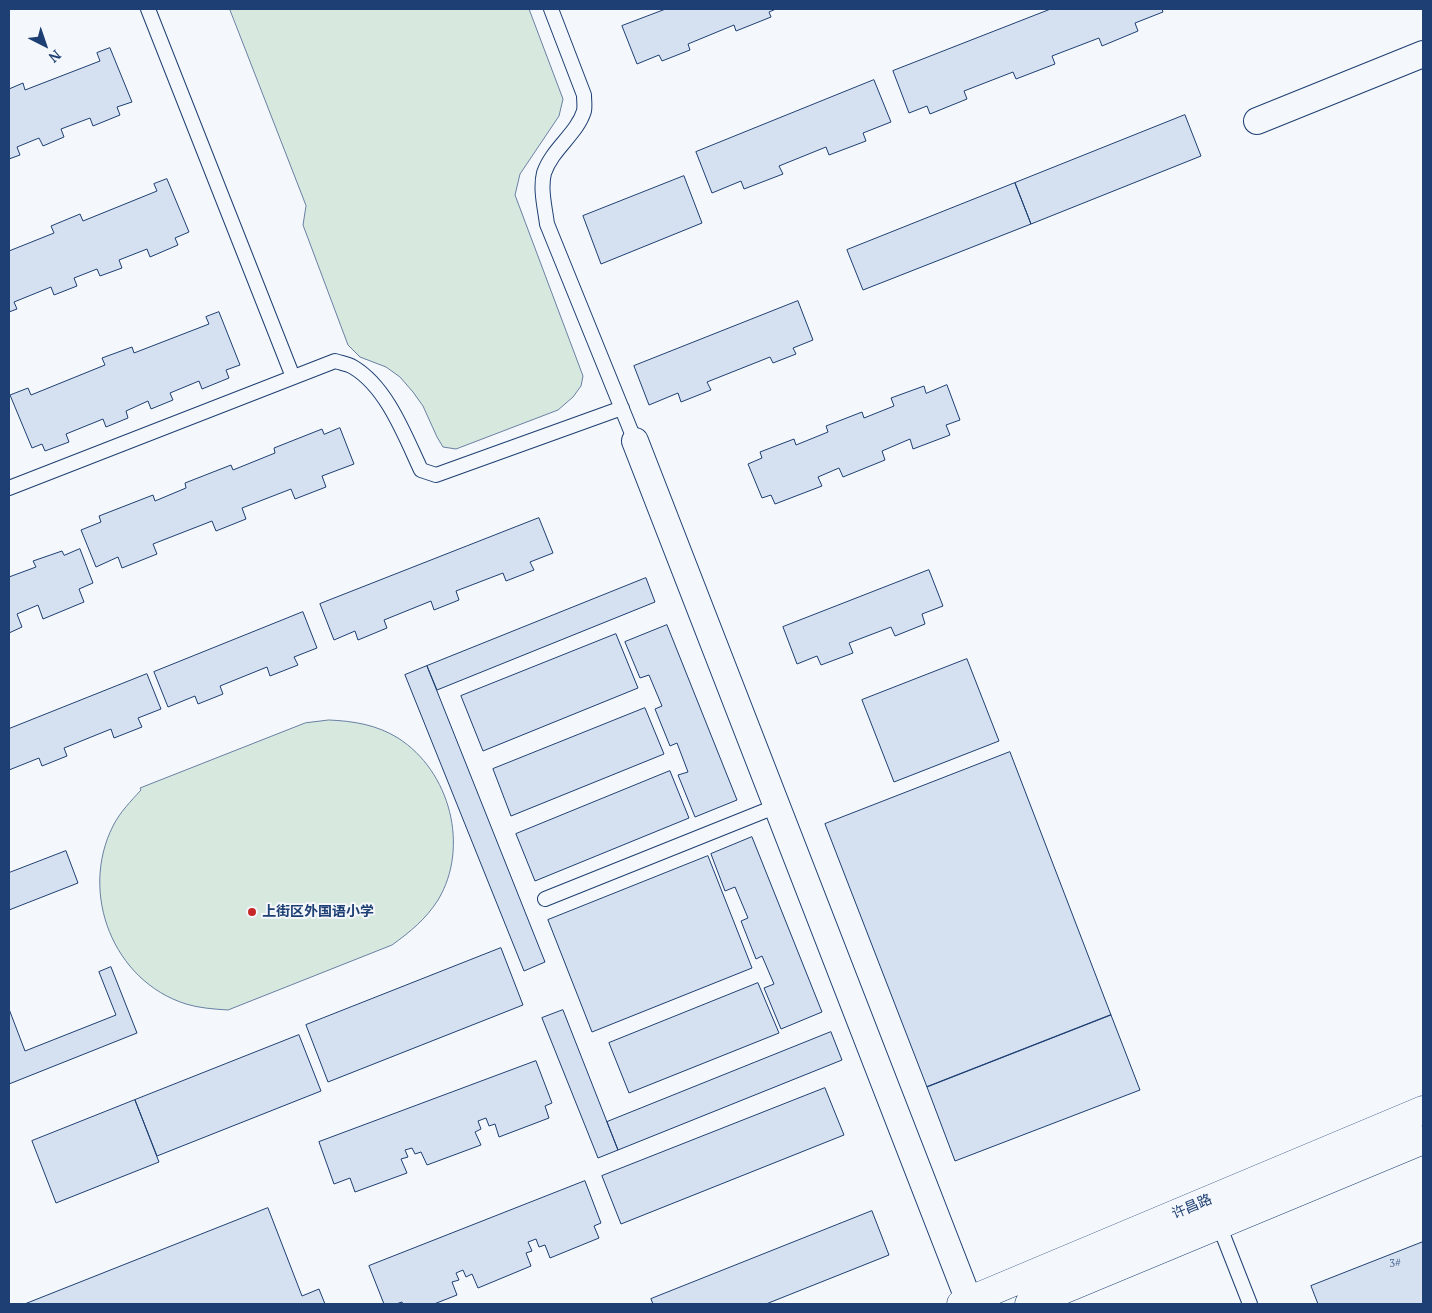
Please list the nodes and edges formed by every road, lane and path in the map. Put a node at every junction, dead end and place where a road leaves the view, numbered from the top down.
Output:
1 (148, 9) edge
2 (551, 9) edge
3 (1423, 54) edge
4 (1256, 121) dead end
5 (293, 377) junction
6 (622, 408) junction
7 (635, 441) joint
8 (9, 488) edge
9 (777, 806) junction
10 (545, 899) dead end
11 (1423, 1110) edge
12 (1423, 1140) edge
13 (1219, 1225) junction
14 (965, 1303) edge
15 (1030, 1304) edge
16 (1250, 1304) edge

1 - 5 lane
2 - 6 lane
3 - 4 street
5 - 6 lane
5 - 8 lane
6 - 7 lane
7 - 9 street
9 - 10 lane
9 - 14 street
11 - 14 street, 许昌路
12 - 13 street, 许昌路
13 - 15 street, 许昌路
13 - 16 lane

